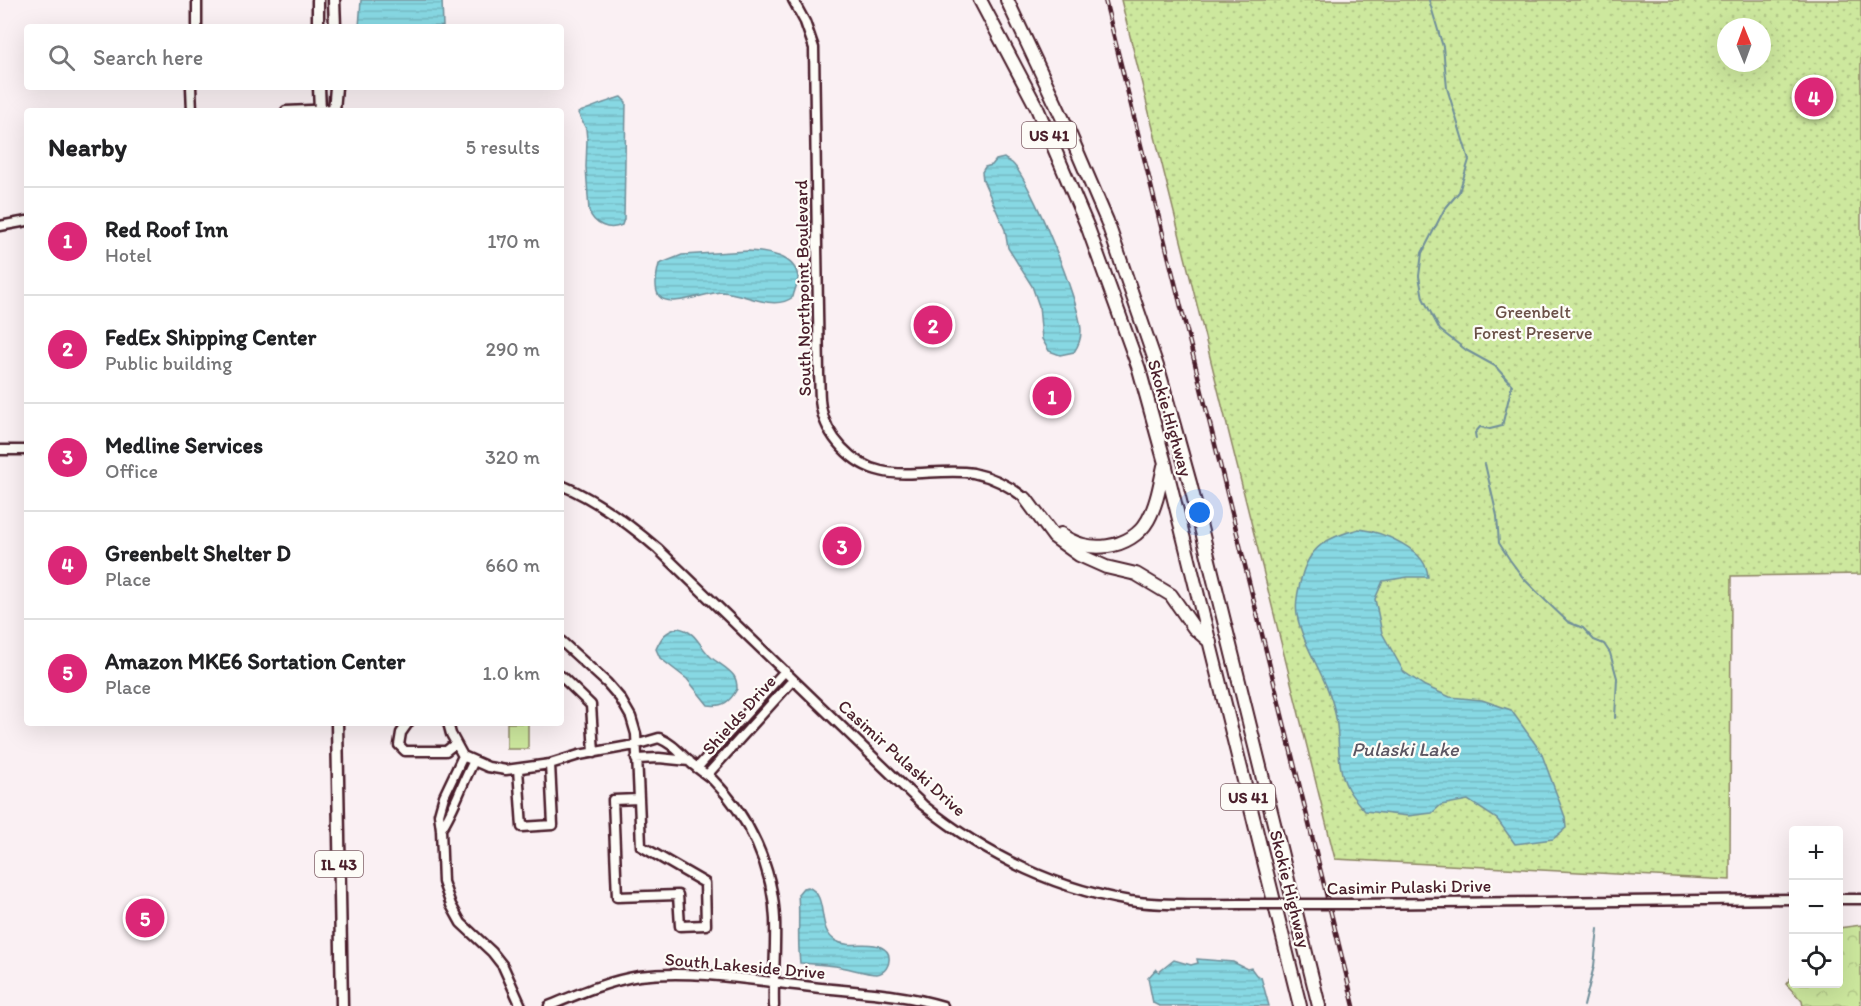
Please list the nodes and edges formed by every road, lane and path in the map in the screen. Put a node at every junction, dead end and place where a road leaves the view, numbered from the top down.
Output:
1 (197, 0) edge
2 (318, 0) edge
3 (334, 0) edge
4 (793, 0) edge
5 (981, 0) edge
6 (1009, 0) edge
7 (197, 24) edge
8 (318, 24) edge
9 (335, 24) edge
10 (191, 90) edge
11 (319, 90) edge
12 (336, 90) edge
13 (192, 108) edge
14 (320, 108) edge
15 (334, 108) edge
16 (24, 222) edge
17 (0, 226) edge
18 (0, 450) edge
19 (24, 450) edge
20 (1165, 463) junction
21 (564, 487) edge
22 (1026, 499) junction
23 (1210, 642) junction
24 (564, 644) edge
25 (785, 671) junction
26 (564, 678) edge
27 (793, 680) junction
28 (337, 726) edge
29 (406, 726) edge
30 (449, 726) edge
31 (456, 744) junction
32 (635, 745) junction
33 (594, 753) junction
34 (463, 756) junction
35 (636, 759) junction
36 (474, 761) junction
37 (689, 761) junction
38 (550, 764) junction
39 (697, 768) junction
40 (518, 769) junction
41 (707, 775) junction
42 (639, 799) junction
43 (442, 803) junction
44 (453, 808) junction
45 (441, 829) junction
46 (1789, 899) edge
47 (1843, 899) edge
48 (1861, 899) edge
49 (774, 982) junction
50 (342, 1006) edge
51 (521, 1006) edge
52 (549, 1006) edge
53 (774, 1006) edge
54 (943, 1006) edge
55 (1300, 1006) edge
56 (1319, 1006) edge

1 - 7 street
2 - 8 main road
3 - 9 main road
4 - 22 street, South Northpoint Boulevard
5 - 20 highway, Skokie Highway / US 41
6 - 56 highway, Skokie Highway / US 41
10 - 13 street
11 - 14 main road
12 - 15 main road
16 - 17 street
18 - 19 street
20 - 22 highway
20 - 23 highway, Skokie Highway / US 41
21 - 25 street, Casimir Pulaski Drive
22 - 23 highway
23 - 55 highway, Skokie Highway / US 41
24 - 32 street
25 - 27 street, Casimir Pulaski Drive
25 - 39 street, Shields Drive
26 - 33 street
27 - 41 street, Shields Drive
27 - 46 street, Casimir Pulaski Drive, bridge
28 - 50 main road, IL 43
29 - 31 street
30 - 31 street
31 - 34 street
32 - 33 street
32 - 35 street
32 - 37 street
33 - 38 street
34 - 36 street
34 - 43 street
35 - 37 street
35 - 42 street
36 - 40 street
36 - 44 street
37 - 39 street
38 - 40 street
38 - 40 street
39 - 41 street
41 - 49 street, Shields Drive
42 - 42 street
43 - 44 street
43 - 45 street
44 - 45 street
45 - 51 street
47 - 48 street
49 - 52 street, South Lakeside Drive
49 - 53 street, Shields Drive
49 - 54 street, South Lakeside Drive

